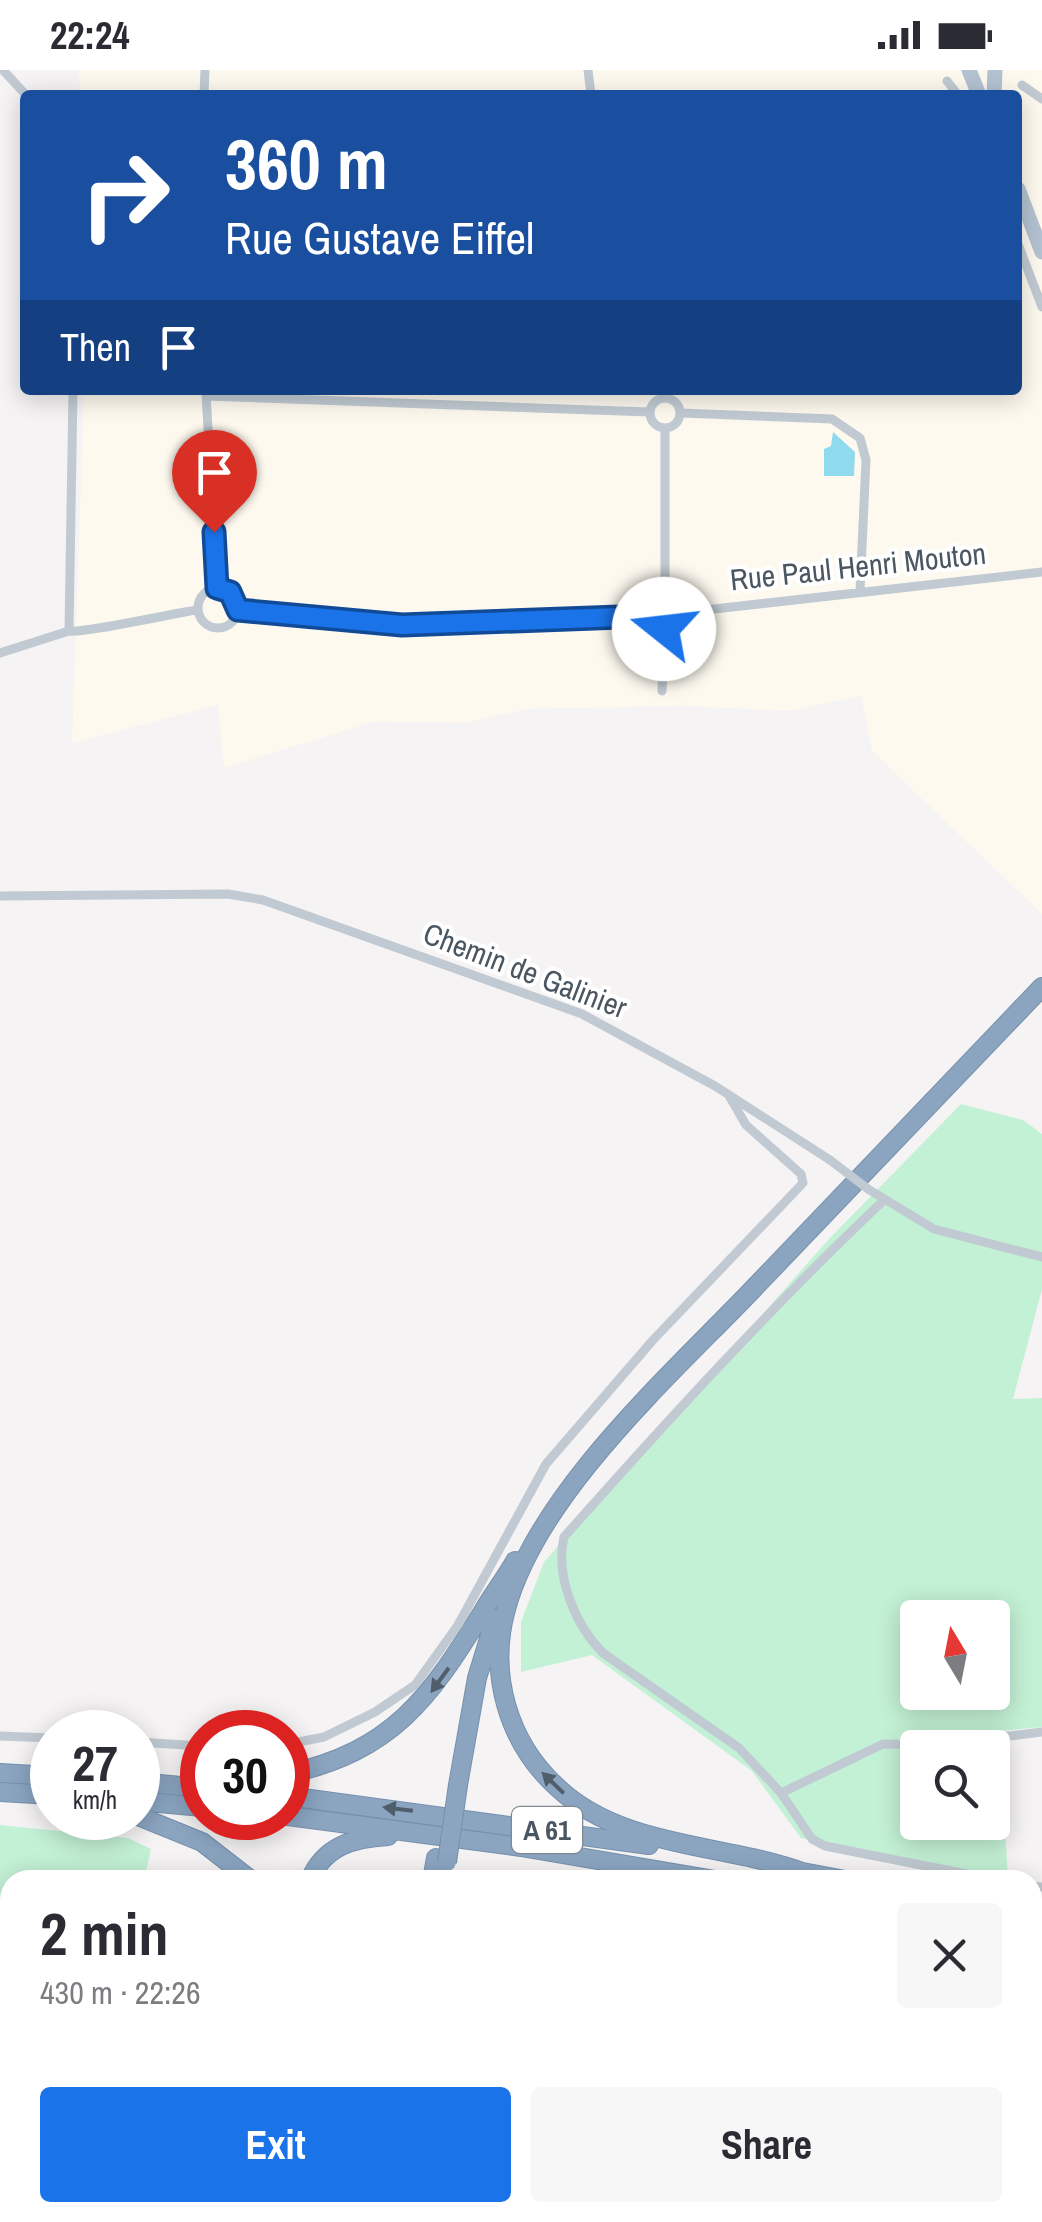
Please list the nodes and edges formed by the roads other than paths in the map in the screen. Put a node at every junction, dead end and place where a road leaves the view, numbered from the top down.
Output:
1 (3, 70) edge
2 (947, 81) dead end
3 (1022, 86) dead end
4 (21, 90) edge
5 (954, 90) edge
6 (1042, 99) edge
7 (1022, 200) edge
8 (1042, 252) edge
9 (1022, 254) edge
10 (1042, 307) edge
11 (72, 395) edge
12 (206, 395) edge
13 (253, 395) edge
14 (665, 395) edge
15 (668, 395) edge
16 (649, 412) junction
17 (680, 413) junction
18 (665, 428) junction
19 (1042, 572) edge
20 (217, 588) junction
21 (860, 591) junction
22 (665, 598) junction
23 (197, 610) junction
24 (238, 610) junction
25 (679, 613) junction
26 (648, 616) junction
27 (664, 629) junction
28 (69, 631) junction
29 (0, 653) edge
30 (662, 691) dead end
31 (0, 896) edge
32 (1042, 971) edge
33 (1042, 987) edge
34 (728, 1094) junction
35 (882, 1201) junction
36 (1042, 1257) edge
37 (518, 1565) junction
38 (1042, 1732) edge
39 (0, 1736) edge
40 (30, 1737) edge
41 (310, 1740) edge
42 (310, 1766) edge
43 (0, 1769) edge
44 (30, 1771) edge
45 (0, 1792) edge
46 (23, 1793) junction
47 (30, 1793) edge
48 (781, 1793) junction
49 (30, 1795) edge
50 (310, 1799) edge
51 (310, 1819) edge
52 (160, 1825) edge
53 (438, 1835) junction
54 (443, 1867) edge
55 (237, 1870) edge
56 (316, 1870) edge
57 (653, 1870) edge
58 (787, 1870) edge
59 (797, 1870) edge
60 (946, 1870) edge

1 - 4 street
2 - 5 street
3 - 6 street
7 - 8 main road
9 - 10 street
11 - 28 street
12 - 20 street
13 - 16 street
14 - 16 street
15 - 17 street
16 - 18 street
17 - 18 street
17 - 21 street
18 - 22 street
19 - 21 street, Rue Paul Henri Mouton
20 - 23 street
20 - 24 street
21 - 25 street, Rue Paul Henri Mouton
22 - 25 street
22 - 26 street
23 - 24 street
23 - 28 street
24 - 26 street
25 - 27 street
26 - 27 street
27 - 30 street
28 - 29 street
31 - 34 street, Chemin de Galinier
32 - 37 highway
33 - 37 highway
34 - 35 street, Chemin de Galinier, bridge
34 - 41 street
35 - 36 street, Chemin de Galinier
35 - 48 street
37 -> 42 highway
37 - 54 highway, bridge
59 -> 37 highway
38 - 48 street
39 - 40 street
43 - 44 highway
45 - 46 highway
46 - 47 highway
46 - 49 highway
48 - 60 street
58 -> 50 highway, A 61
51 - 53 highway, A 61
52 - 55 highway
53 - 56 highway
53 - 57 highway, A 61

